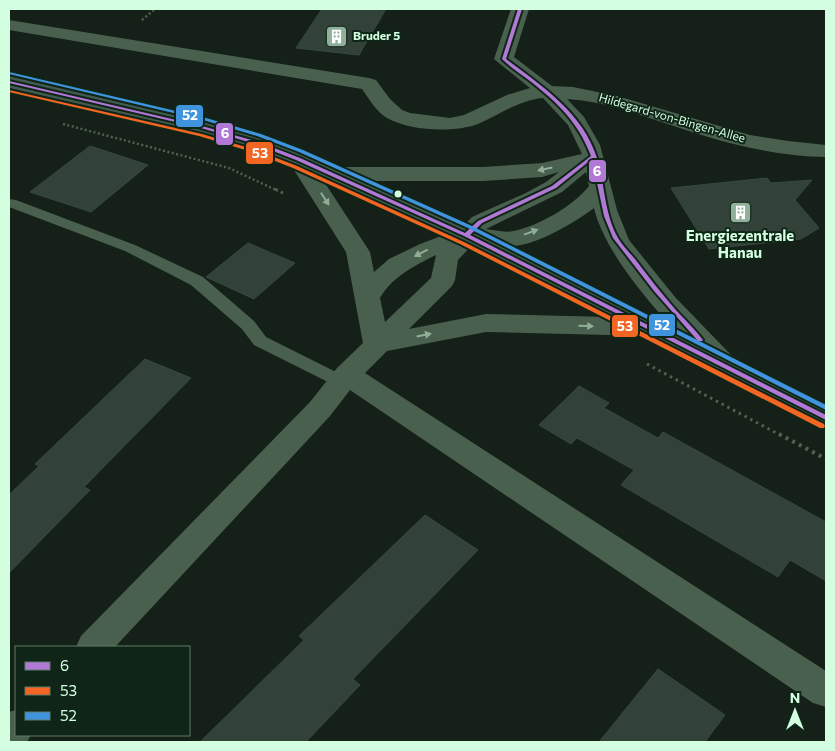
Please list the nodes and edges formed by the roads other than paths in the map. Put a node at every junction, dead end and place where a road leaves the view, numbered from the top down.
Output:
1 (520, 9) edge
2 (538, 9) edge
3 (9, 25) edge
4 (526, 77) junction
5 (9, 82) edge
6 (548, 92) junction
7 (823, 154) edge
8 (592, 157) junction
9 (298, 159) junction
10 (334, 174) junction
11 (600, 187) junction
12 (11, 203) dead end
13 (466, 235) junction
14 (368, 297) junction
15 (648, 327) junction
16 (376, 344) junction
17 (724, 365) junction
18 (344, 378) junction
19 (826, 418) edge
20 (94, 646) edge
21 (826, 691) edge

1 - 4 street
2 - 4 street
3 - 6 street, Hildegard-von-Bingen-Allee
4 - 6 street
5 - 9 main road
6 - 7 street, Hildegard-von-Bingen-Allee
6 - 8 street
8 -> 10 street
8 - 11 street
8 - 13 street
9 - 10 main road
9 -> 14 street
10 - 13 main road
13 -> 11 street
11 - 17 street
12 - 18 lane
13 -> 14 street
13 - 15 main road
13 - 16 street
14 - 16 street
16 -> 15 street
15 - 17 main road
16 - 18 street
17 - 19 main road
18 - 20 street
18 - 21 street

